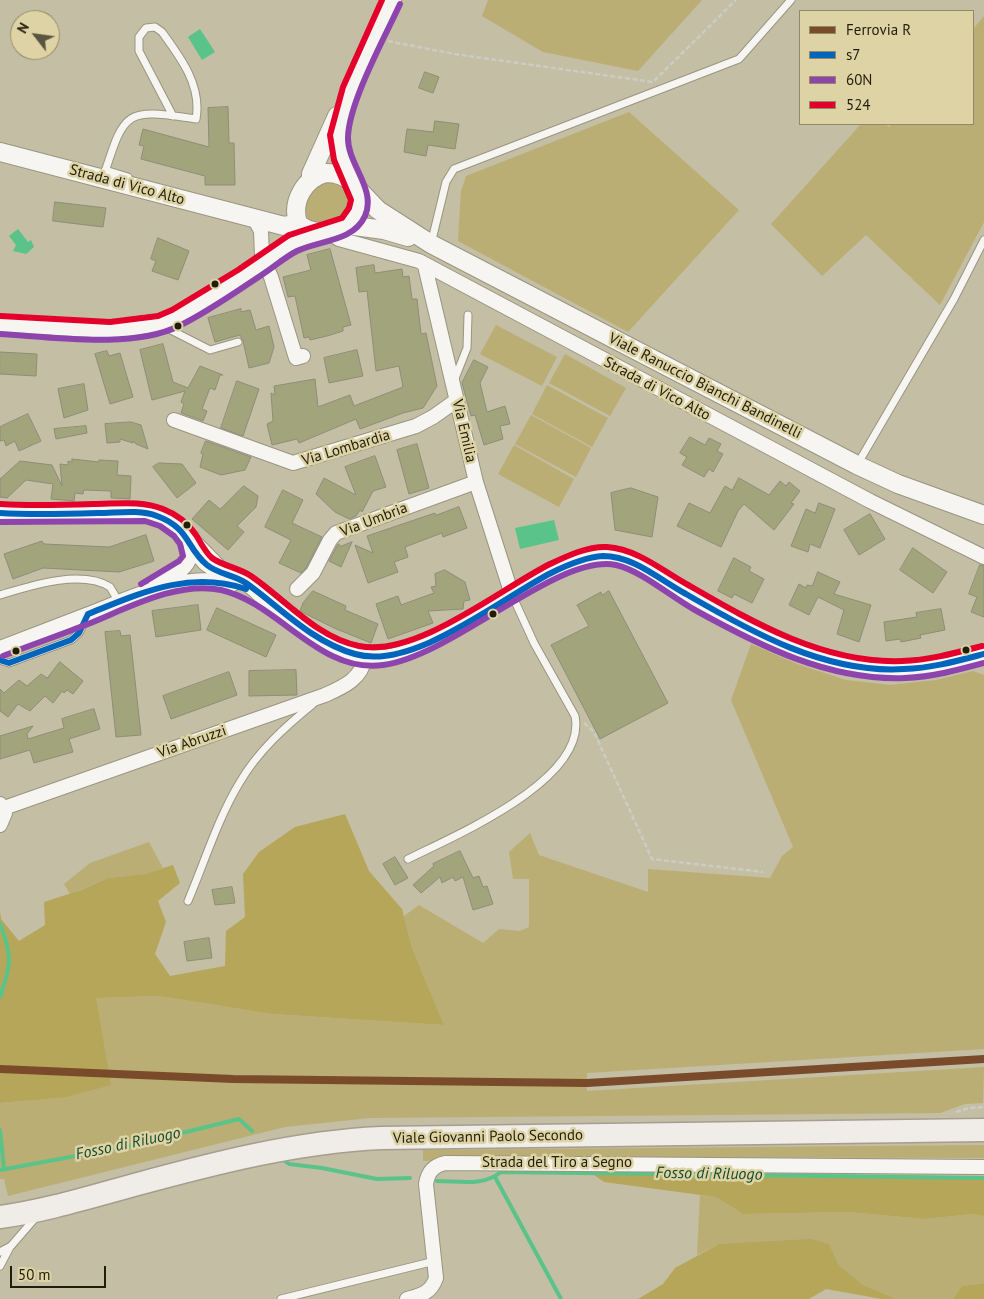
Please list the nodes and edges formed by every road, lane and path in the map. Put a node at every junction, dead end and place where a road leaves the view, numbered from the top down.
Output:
1 (392, 0) edge
2 (736, 0) edge
3 (791, 0) edge
4 (375, 38) junction
5 (351, 91) junction
6 (173, 116) junction
7 (0, 152) edge
8 (104, 174) junction
9 (311, 179) junction
10 (353, 184) junction
11 (297, 205) junction
12 (254, 218) junction
13 (299, 224) junction
14 (348, 225) junction
15 (326, 232) junction
16 (984, 240) edge
17 (431, 244) junction
18 (264, 262) junction
19 (424, 266) junction
20 (468, 315) dead end
21 (0, 325) edge
22 (160, 325) junction
23 (238, 342) dead end
24 (303, 356) dead end
25 (453, 383) junction
26 (457, 400) junction
27 (174, 420) dead end
28 (857, 465) junction
29 (476, 482) junction
30 (0, 513) edge
31 (984, 515) edge
32 (163, 519) junction
33 (190, 542) junction
34 (984, 557) edge
35 (232, 576) junction
36 (297, 589) dead end
37 (146, 591) junction
38 (0, 594) edge
39 (259, 595) junction
40 (512, 595) junction
41 (118, 602) junction
42 (88, 614) junction
43 (0, 648) edge
44 (984, 654) edge
45 (365, 657) junction
46 (0, 660) edge
47 (325, 694) junction
48 (575, 716) junction
49 (2, 806) edge
50 (0, 825) edge
51 (408, 859) dead end
52 (763, 872) dead end
53 (188, 901) dead end
54 (984, 1130) edge
55 (984, 1167) edge
56 (42, 1208) junction
57 (0, 1217) edge
58 (11, 1246) junction
59 (0, 1252) edge
60 (435, 1261) junction
61 (0, 1266) edge
62 (281, 1299) edge
63 (407, 1299) edge

1 - 4 street
2 - 4 path
3 - 17 lane
4 - 5 street
5 - 9 street
5 - 10 street
6 - 6 lane
6 - 8 lane
7 - 8 street, Strada di Vico Alto
8 - 12 street, Strada di Vico Alto
9 - 10 street
9 - 11 street
10 - 14 street
10 - 17 street, Viale Ranuccio Bianchi Bandinelli
11 - 12 street, Strada di Vico Alto
11 - 13 street
12 - 13 street, Strada di Vico Alto
12 - 18 street
13 - 15 street, Strada di Vico Alto
13 - 18 street
14 - 15 street
14 - 17 street, Viale Ranuccio Bianchi Bandinelli
15 - 18 street
15 - 19 street, Strada di Vico Alto
16 - 28 lane
17 - 28 street, Viale Ranuccio Bianchi Bandinelli
18 - 22 street
18 - 24 street
19 - 25 street, Via Emilia
19 - 34 street, Strada di Vico Alto
20 - 25 lane
21 - 22 street
22 - 23 lane
25 - 26 street, Via Emilia
26 - 27 street, Via Lombardia
26 - 29 street, Via Emilia
28 - 31 street, Viale Ranuccio Bianchi Bandinelli
29 - 36 street, Via Umbria
29 - 40 street, Via Emilia
30 - 32 street
32 - 33 street
32 - 35 lane
33 - 35 street
33 - 37 street
35 - 39 street
37 - 39 street
37 - 41 street
38 - 41 lane
39 - 45 street
40 - 44 street
40 - 45 street
40 - 48 lane
41 - 42 street
42 - 43 street
42 - 46 lane
45 - 47 street, Via Abruzzi
47 - 49 street, Via Abruzzi
47 - 53 lane
48 - 51 lane
48 - 52 path
49 - 50 street, Via Abruzzi
54 - 56 main road, Viale Giovanni Paolo Secondo
55 - 60 street, Strada del Tiro a Segno
56 - 57 main road, Viale Giovanni Paolo Secondo
56 - 58 lane
58 - 59 lane
58 - 61 lane
60 - 62 lane
60 - 63 street, Strada del Tiro a Segno

